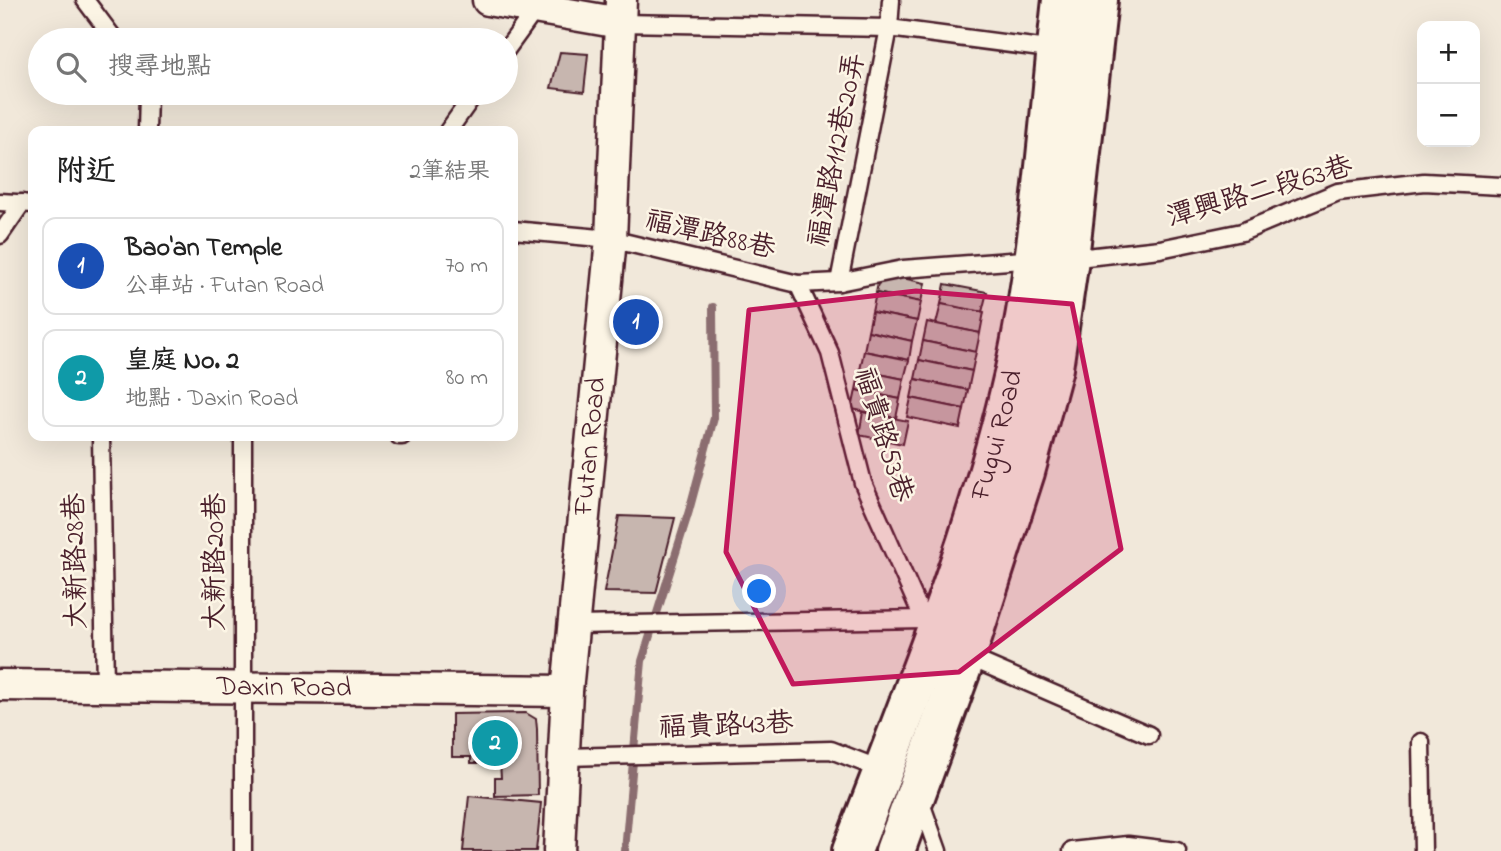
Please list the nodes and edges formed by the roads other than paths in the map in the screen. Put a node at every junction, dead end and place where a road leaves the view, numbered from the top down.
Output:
1 (85, 0) edge
2 (488, 0) edge
3 (891, 0) edge
4 (1062, 0) edge
5 (1098, 0) edge
6 (535, 10) junction
7 (621, 12) edge
8 (106, 28) edge
9 (889, 28) junction
10 (518, 33) edge
11 (1056, 50) junction
12 (148, 105) edge
13 (466, 105) edge
14 (147, 126) edge
15 (452, 126) edge
16 (1501, 186) edge
17 (0, 202) edge
18 (28, 203) edge
19 (518, 230) edge
20 (0, 236) edge
21 (611, 239) junction
22 (1051, 259) junction
23 (839, 282) junction
24 (799, 284) junction
25 (102, 441) edge
26 (243, 441) edge
27 (574, 625) junction
28 (941, 638) junction
29 (0, 685) edge
30 (104, 686) junction
31 (241, 689) junction
32 (567, 691) junction
33 (1149, 735) dead end
34 (1421, 742) dead end
35 (566, 757) junction
36 (900, 781) junction
37 (1095, 850) edge
38 (243, 851) edge
39 (559, 851) edge
40 (852, 851) edge
41 (895, 851) edge
42 (938, 851) edge
43 (1072, 851) edge
44 (1177, 851) edge
45 (1423, 851) edge

1 - 8 lane
2 - 6 street
3 - 9 lane, 福潭路112巷20弄
4 - 11 street, Fugui Road
5 - 22 street, Fugui Road
6 - 7 street
6 - 10 lane
7 - 9 lane
7 - 21 street, Futan Road
9 - 11 lane
9 - 23 lane, 福潭路112巷20弄
11 - 22 street, Fugui Road
12 - 14 lane
13 - 15 lane
16 - 22 lane, 潭興路二段63巷
17 - 18 lane
18 - 20 lane
19 - 21 lane, 福潭路88巷
21 - 24 lane, 福潭路88巷
21 - 27 street, Futan Road
22 - 23 lane, 潭興路二段63巷
22 - 28 street, Fugui Road
23 - 24 lane, 福潭路88巷
24 - 28 lane, 福貴路53巷
25 - 30 lane, 大新路28巷
26 - 31 lane, 大新路20巷
27 - 28 lane
27 - 32 street, Futan Road
28 - 33 lane
28 - 36 street, Fugui Road
29 - 30 street, Daxin Road
30 - 31 street, Daxin Road
31 - 32 street, Daxin Road
31 - 38 lane, 大新路20巷
32 - 35 street, Futan Road
34 - 45 lane
35 - 36 lane, 福貴路43巷
35 - 39 street, Futan Road
36 - 40 street, Fugui Road
36 - 41 street, Fugui Road
36 - 42 lane
37 - 43 lane
37 - 44 lane

